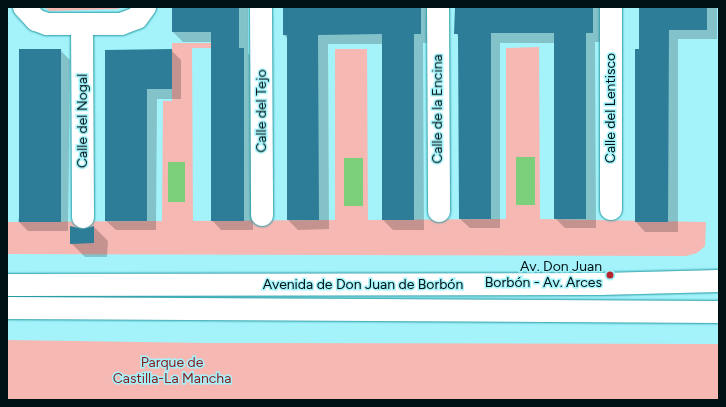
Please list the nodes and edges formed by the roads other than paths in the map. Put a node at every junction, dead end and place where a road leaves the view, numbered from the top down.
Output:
1 (24, 7) edge
2 (145, 7) edge
3 (262, 7) edge
4 (438, 7) edge
5 (611, 7) edge
6 (82, 24) junction
7 (612, 209) dead end
8 (439, 211) dead end
9 (262, 215) dead end
10 (83, 217) dead end
11 (719, 281) edge
12 (7, 285) edge
13 (7, 308) edge
14 (719, 312) edge

1 - 6 street
2 - 6 street
3 - 9 street, Calle del Tejo
4 - 8 street, Calle de la Encina
5 - 7 street, Calle del Lentisco
6 - 10 street, Calle del Nogal
11 - 12 street, Avenida de Don Juan de Borbón
13 - 14 street, Avenida de Don Juan de Borbón

